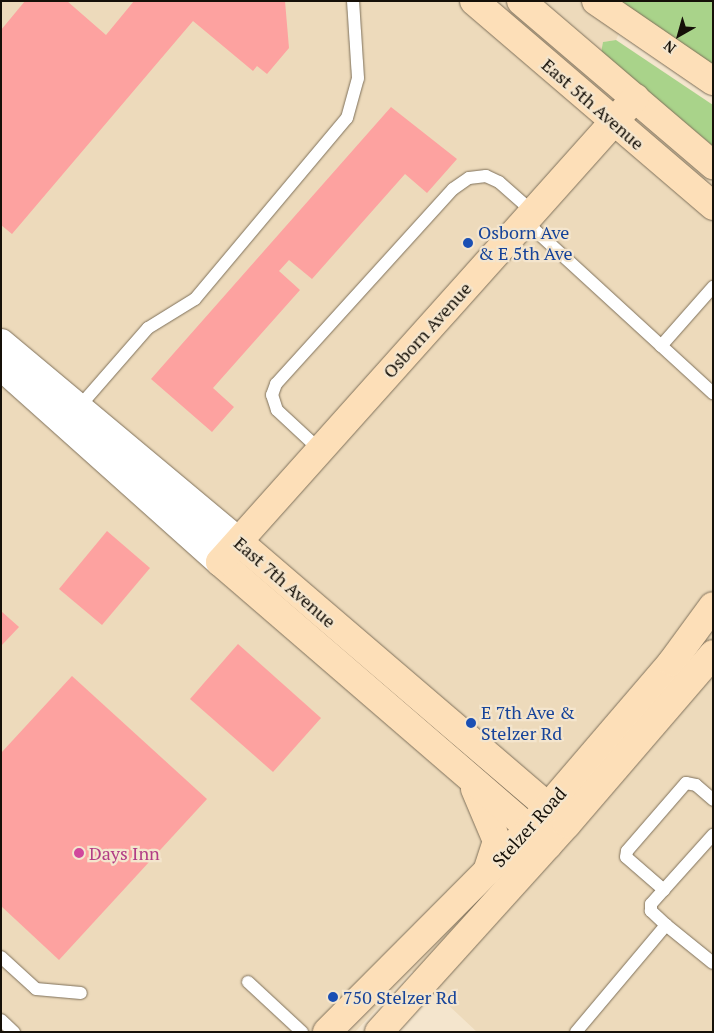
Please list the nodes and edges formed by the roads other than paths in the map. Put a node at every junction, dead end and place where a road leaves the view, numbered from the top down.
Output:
1 (353, 1) edge
2 (474, 1) edge
3 (521, 1) edge
4 (596, 1) edge
5 (713, 81) edge
6 (635, 98) junction
7 (613, 122) junction
8 (713, 165) edge
9 (713, 206) edge
10 (529, 216) junction
11 (713, 287) edge
12 (1, 343) edge
13 (661, 346) junction
14 (1, 366) edge
15 (713, 393) edge
16 (80, 407) junction
17 (320, 450) junction
18 (239, 542) junction
19 (220, 562) junction
20 (713, 606) edge
21 (713, 654) edge
22 (442, 753) junction
23 (713, 800) edge
24 (558, 816) junction
25 (713, 835) edge
26 (539, 837) junction
27 (482, 879) junction
28 (664, 890) junction
29 (666, 925) junction
30 (1, 957) edge
31 (713, 963) edge
32 (248, 982) dead end
33 (81, 993) dead end
34 (1, 1020) edge
35 (14, 1032) edge
36 (302, 1032) edge
37 (327, 1032) edge
38 (379, 1032) edge
39 (576, 1032) edge

1 - 16 lane
2 - 7 main road, East 5th Avenue
3 - 6 main road, East 5th Avenue
4 - 5 main road
6 - 7 main road, Osborn Avenue
6 - 8 main road, East 5th Avenue
7 - 9 main road, East 5th Avenue
7 - 10 main road, Osborn Avenue
10 - 13 lane
10 - 17 main road, Osborn Avenue
10 - 17 lane
11 - 13 lane
12 - 16 street, East 7th Avenue
13 - 15 lane
14 - 19 street, East 7th Avenue
16 - 18 street, East 7th Avenue
17 - 18 main road, Osborn Avenue
18 - 19 main road, Osborn Avenue
18 - 24 main road, East 7th Avenue
19 - 22 main road, East 7th Avenue
20 - 24 main road, Stelzer Road
21 - 24 main road, Stelzer Road
22 - 26 main road, East 7th Avenue
22 - 27 main road
23 - 28 lane
24 - 26 main road, Stelzer Road
25 - 28 lane
26 - 27 main road, Stelzer Road
26 - 38 main road, Stelzer Road
27 - 37 main road, Stelzer Road
28 - 29 lane
29 - 31 lane
29 - 39 lane
30 - 33 lane
32 - 36 lane
34 - 35 lane

